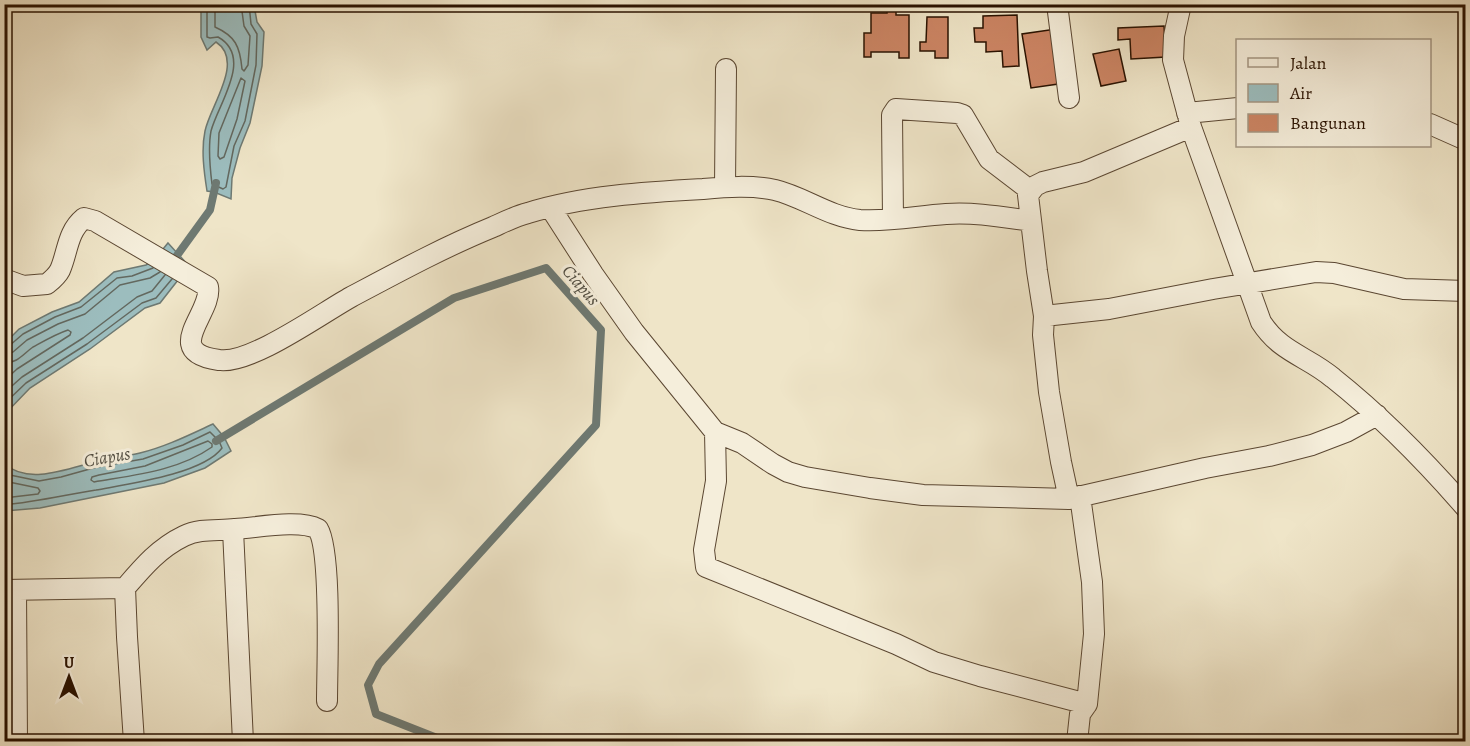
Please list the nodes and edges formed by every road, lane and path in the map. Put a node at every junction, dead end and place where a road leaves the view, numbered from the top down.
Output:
1 (1057, 4) edge
2 (1181, 4) edge
3 (726, 69) dead end
4 (1069, 98) dead end
5 (1236, 108) edge
6 (1189, 120) junction
7 (1431, 124) edge
8 (1466, 140) edge
9 (725, 188) junction
10 (1031, 191) junction
11 (550, 207) junction
12 (893, 219) junction
13 (1031, 221) junction
14 (4, 279) edge
15 (1248, 283) junction
16 (1466, 291) edge
17 (1044, 316) junction
18 (1377, 415) junction
19 (715, 432) junction
20 (1075, 498) junction
21 (1466, 508) edge
22 (233, 530) junction
23 (125, 588) junction
24 (10, 590) edge
25 (327, 701) dead end
26 (1087, 704) junction
27 (17, 741) edge
28 (134, 741) edge
29 (243, 741) edge
30 (1077, 741) edge

1 - 4 street
2 - 6 street
3 - 9 street
5 - 6 street
6 - 10 street
6 - 15 street
7 - 8 street
9 - 11 street
9 - 12 street
10 - 12 street
10 - 13 street
11 - 14 street
11 - 19 street
12 - 13 street
13 - 17 street
15 - 16 street
15 - 17 street
15 - 18 street
17 - 20 street
18 - 20 street
18 - 21 street
19 - 20 street
19 - 26 street
20 - 26 street
22 - 23 street
22 - 25 street
22 - 29 street
23 - 24 street
23 - 28 street
24 - 27 street
26 - 30 street

